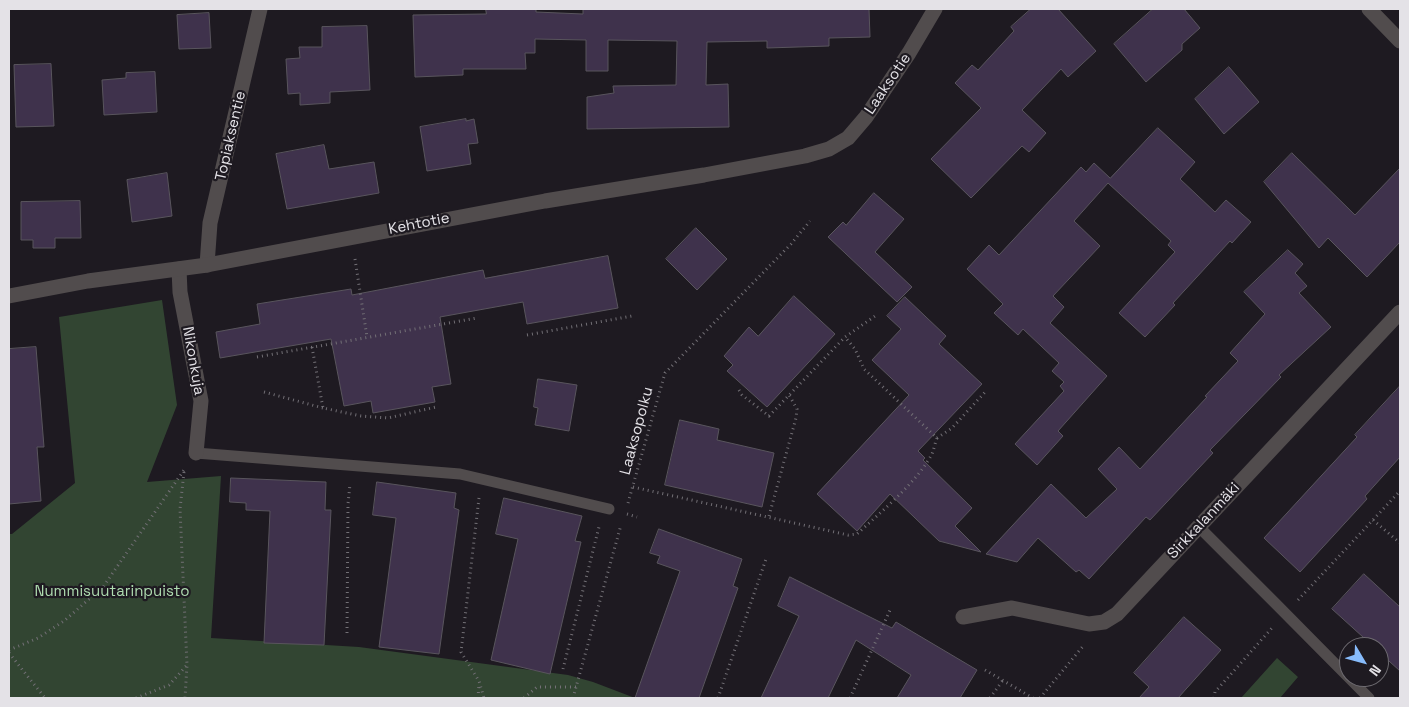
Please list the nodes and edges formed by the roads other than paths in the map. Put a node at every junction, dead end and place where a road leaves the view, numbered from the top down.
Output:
1 (260, 9) edge
2 (935, 9) edge
3 (1369, 9) edge
4 (1400, 40) edge
5 (829, 149) joint
6 (207, 264) junction
7 (179, 269) junction
8 (9, 296) edge
9 (1400, 312) edge
10 (196, 453) joint
11 (607, 508) road end
12 (1199, 527) junction
13 (963, 617) dead end
14 (1369, 698) edge

1 - 6 street, Topiaksentie
2 - 5 street, Laaksotie
3 - 4 street
5 - 6 street, Kehtotie
6 - 7 street, Kehtotie
7 - 8 street, Kehtotie
7 - 10 street, Nikonkuja
9 - 12 street, Sirkkalanmäki
10 - 11 lane
12 - 13 street, Sirkkalanmäki
12 - 14 lane

